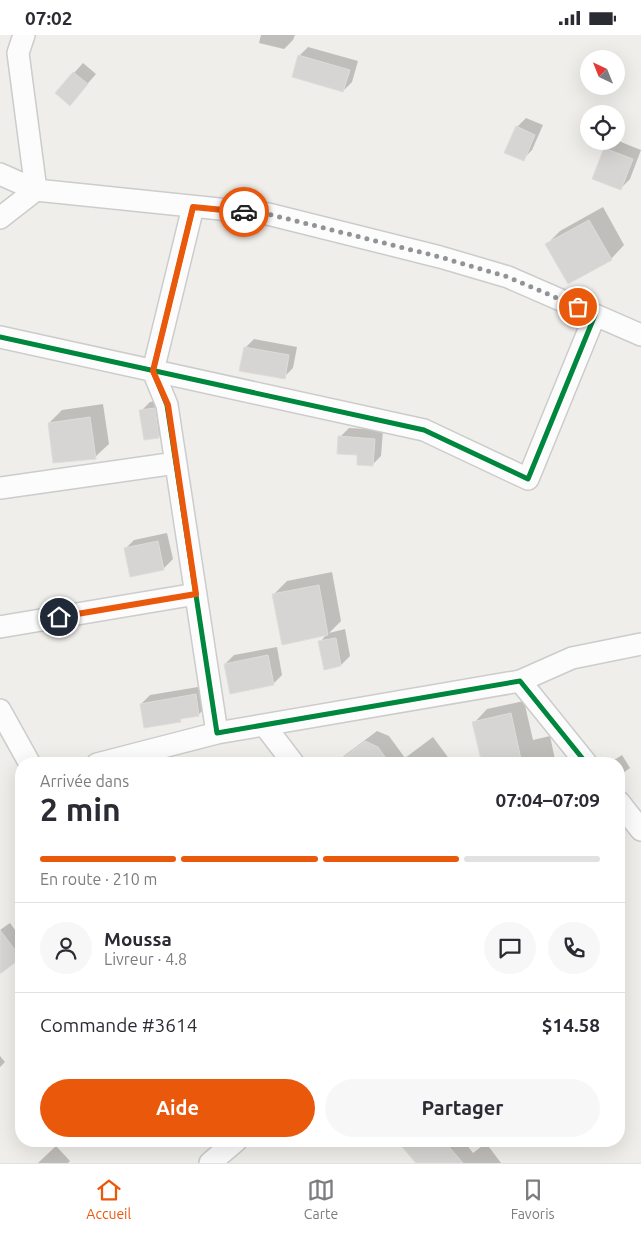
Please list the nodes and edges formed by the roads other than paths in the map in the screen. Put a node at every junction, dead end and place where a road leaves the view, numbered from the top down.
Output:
1 (24, 35) edge
2 (0, 174) edge
3 (36, 190) junction
4 (193, 207) junction
5 (0, 218) edge
6 (596, 315) junction
7 (641, 335) edge
8 (0, 337) edge
9 (153, 371) junction
10 (176, 463) junction
11 (0, 488) edge
12 (196, 594) junction
13 (0, 627) edge
14 (641, 644) edge
15 (520, 681) junction
16 (0, 710) edge
17 (265, 726) junction
18 (217, 733) junction
19 (26, 757) edge
20 (124, 757) edge
21 (289, 757) edge
22 (581, 757) edge
23 (625, 810) edge
24 (641, 830) edge
25 (229, 1147) edge
26 (210, 1163) edge

1 - 3 street
2 - 3 street
3 - 4 street
3 - 5 street
4 - 6 street
4 - 9 street
6 - 7 street
6 - 9 street
8 - 9 street
9 - 10 street
10 - 11 street
10 - 12 street
12 - 13 street
12 - 18 street
14 - 15 street
15 - 17 street
15 - 22 street
16 - 19 street
17 - 18 street
17 - 21 street
18 - 20 street
23 - 24 street
25 - 26 street

